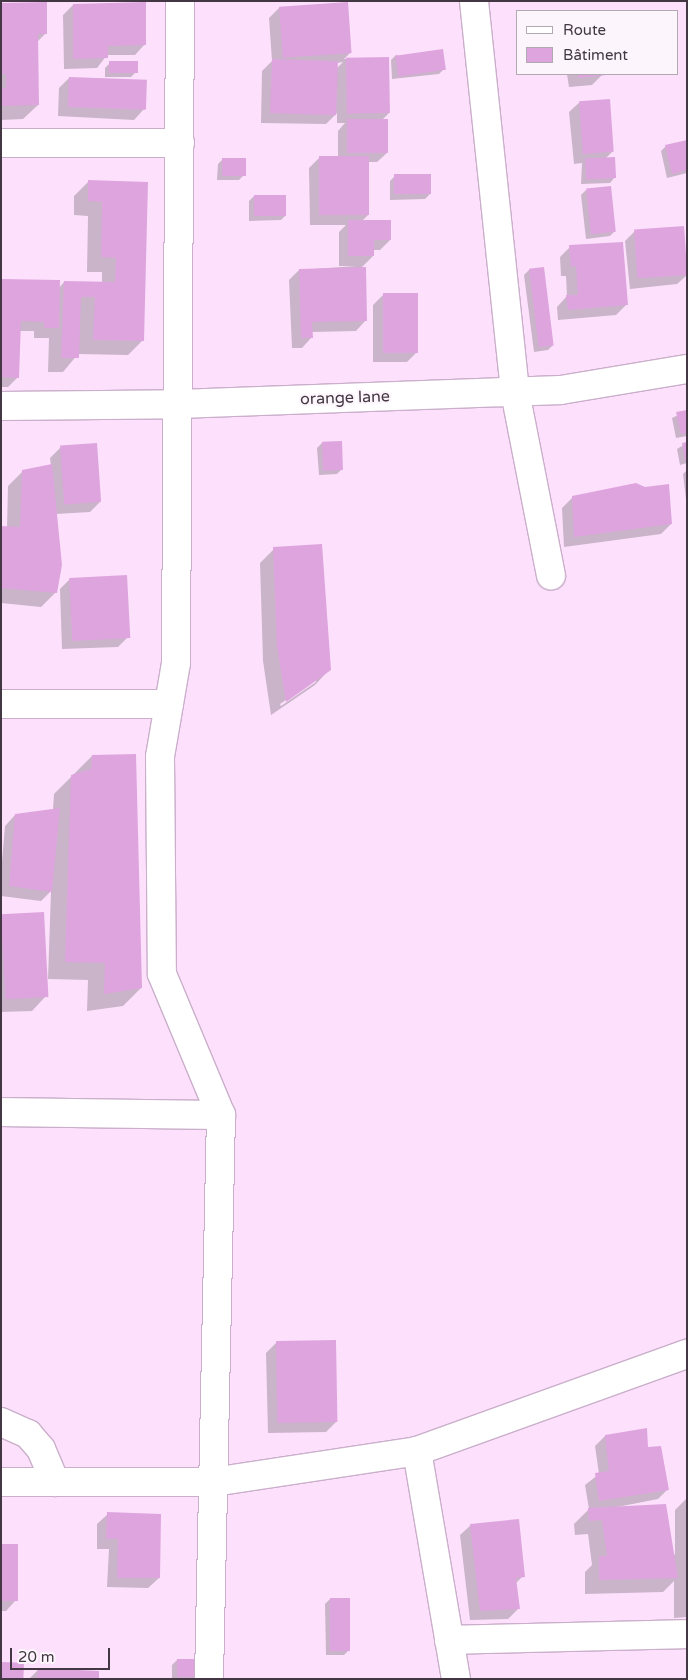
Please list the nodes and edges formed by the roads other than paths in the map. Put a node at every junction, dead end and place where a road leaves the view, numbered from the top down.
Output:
1 (180, 1) edge
2 (474, 1) edge
3 (1, 143) edge
4 (180, 143) junction
5 (687, 369) edge
6 (515, 392) junction
7 (179, 404) junction
8 (1, 406) edge
9 (551, 576) dead end
10 (1, 704) edge
11 (169, 704) junction
12 (1, 1112) edge
13 (221, 1115) junction
14 (687, 1354) edge
15 (1, 1422) edge
16 (417, 1451) junction
17 (1, 1482) edge
18 (55, 1482) junction
19 (213, 1482) junction
20 (687, 1634) edge
21 (449, 1640) junction
22 (209, 1679) edge
23 (456, 1679) edge

1 - 4 street
2 - 6 street
3 - 4 street
4 - 7 street
5 - 6 street, orange lane
6 - 7 street, orange lane
6 - 9 street
7 - 8 street, orange lane
7 - 11 street
10 - 11 street
11 - 13 street
12 - 13 street
13 - 19 street
14 - 16 street
15 - 18 street
16 - 19 street
16 - 21 street
17 - 18 street
18 - 19 street
19 - 22 street
20 - 21 street
21 - 23 street

